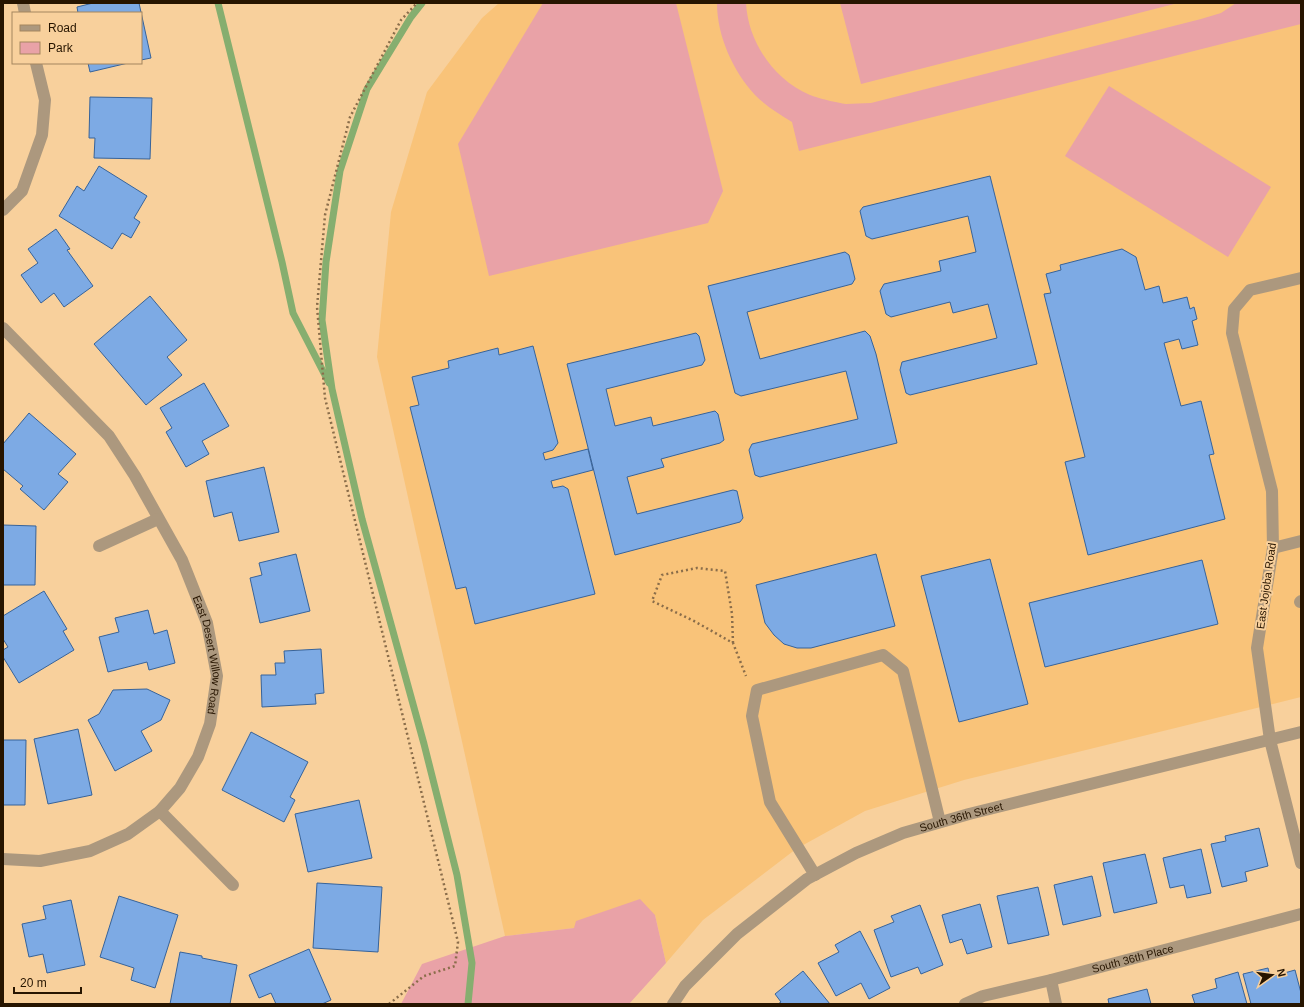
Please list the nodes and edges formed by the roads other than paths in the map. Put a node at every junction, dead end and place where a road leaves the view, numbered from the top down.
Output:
1 (36, 64) edge
2 (3, 210) edge
3 (1301, 278) edge
4 (3, 328) edge
5 (158, 519) junction
6 (1301, 541) edge
7 (99, 546) dead end
8 (1273, 548) junction
9 (1301, 732) edge
10 (1270, 740) junction
11 (160, 811) junction
12 (940, 822) junction
13 (3, 859) edge
14 (1301, 863) edge
15 (815, 875) junction
16 (233, 885) dead end
17 (1301, 914) edge
18 (1051, 980) junction
19 (673, 1004) edge
20 (965, 1004) edge
21 (1056, 1004) edge

1 - 2 street
3 - 8 street, East Jojoba Road
4 - 5 street, East Desert Willow Road
5 - 7 street
5 - 11 street, East Desert Willow Road
6 - 8 street
8 - 10 street, East Jojoba Road
9 - 10 street, South 36th Street
10 - 12 street, South 36th Street
10 - 14 street, East Jojoba Road
11 - 13 street, East Desert Willow Road
11 - 16 street
12 - 15 street, South 36th Street
12 - 15 street
15 - 19 street, South 36th Street
17 - 18 street, South 36th Place
18 - 20 street, South 36th Place
18 - 21 street

